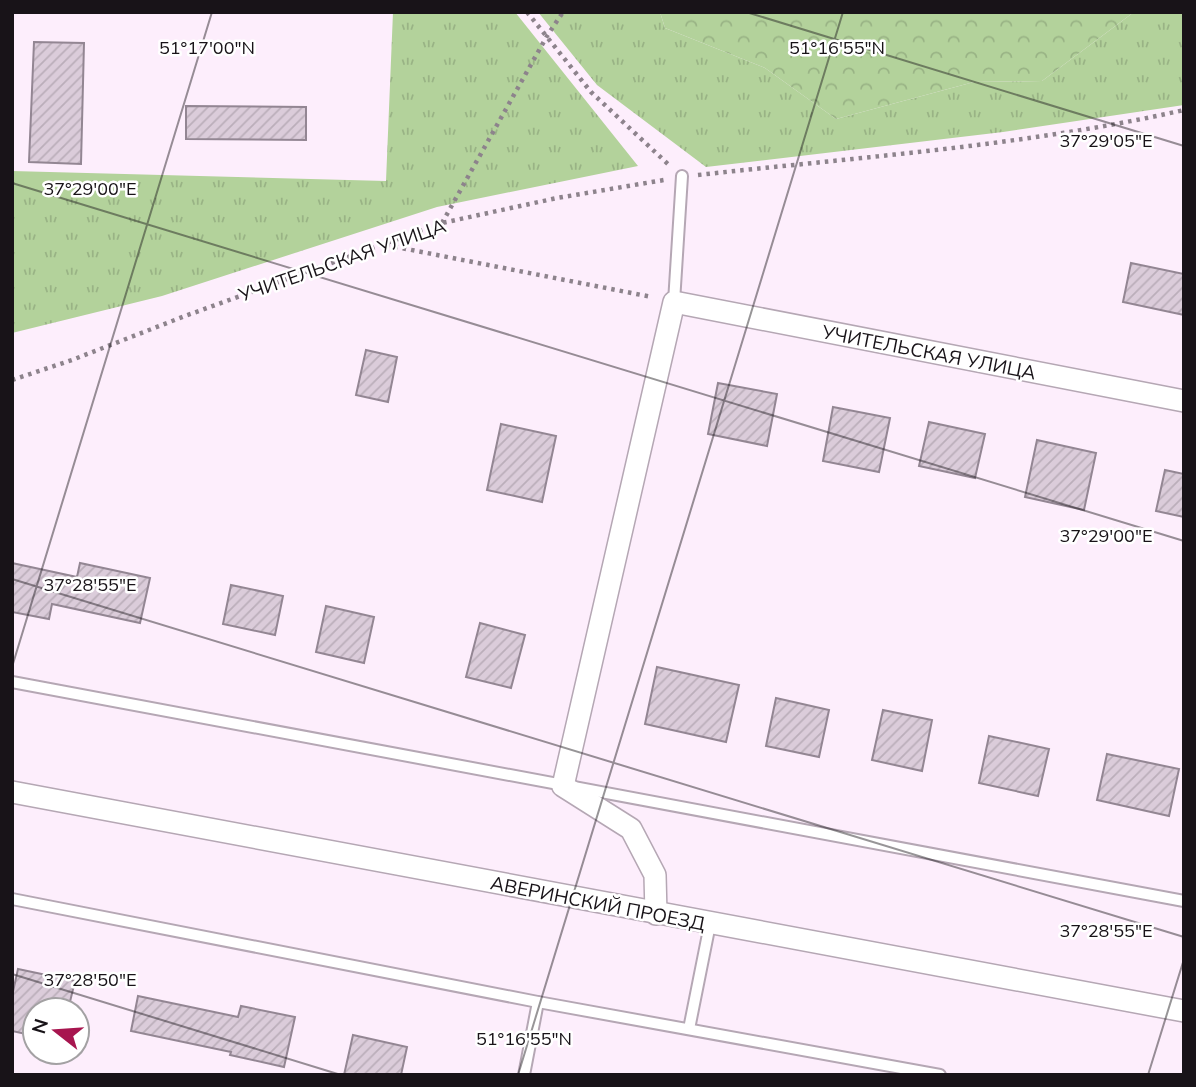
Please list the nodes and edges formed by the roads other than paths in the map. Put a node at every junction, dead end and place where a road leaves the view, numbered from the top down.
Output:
1 (682, 176) road end
2 (674, 302) junction
3 (1184, 401) edge
4 (12, 682) edge
5 (563, 786) junction
6 (12, 792) edge
7 (12, 899) edge
8 (1184, 901) edge
9 (656, 914) junction
10 (710, 924) junction
11 (538, 1002) junction
12 (1184, 1011) edge
13 (689, 1029) junction
14 (524, 1075) edge
15 (940, 1075) edge

1 - 2 lane
2 - 3 street, УЧИТЕЛЬСКАЯ УЛИЦА
2 - 5 street
4 - 5 lane
5 - 8 lane
5 - 9 street
6 - 9 street, АВЕРИНСКИЙ ПРОЕЗД
7 - 11 lane
9 - 10 street, АВЕРИНСКИЙ ПРОЕЗД
10 - 12 street, АВЕРИНСКИЙ ПРОЕЗД
10 - 13 lane
11 - 13 lane
11 - 14 lane
13 - 15 lane

